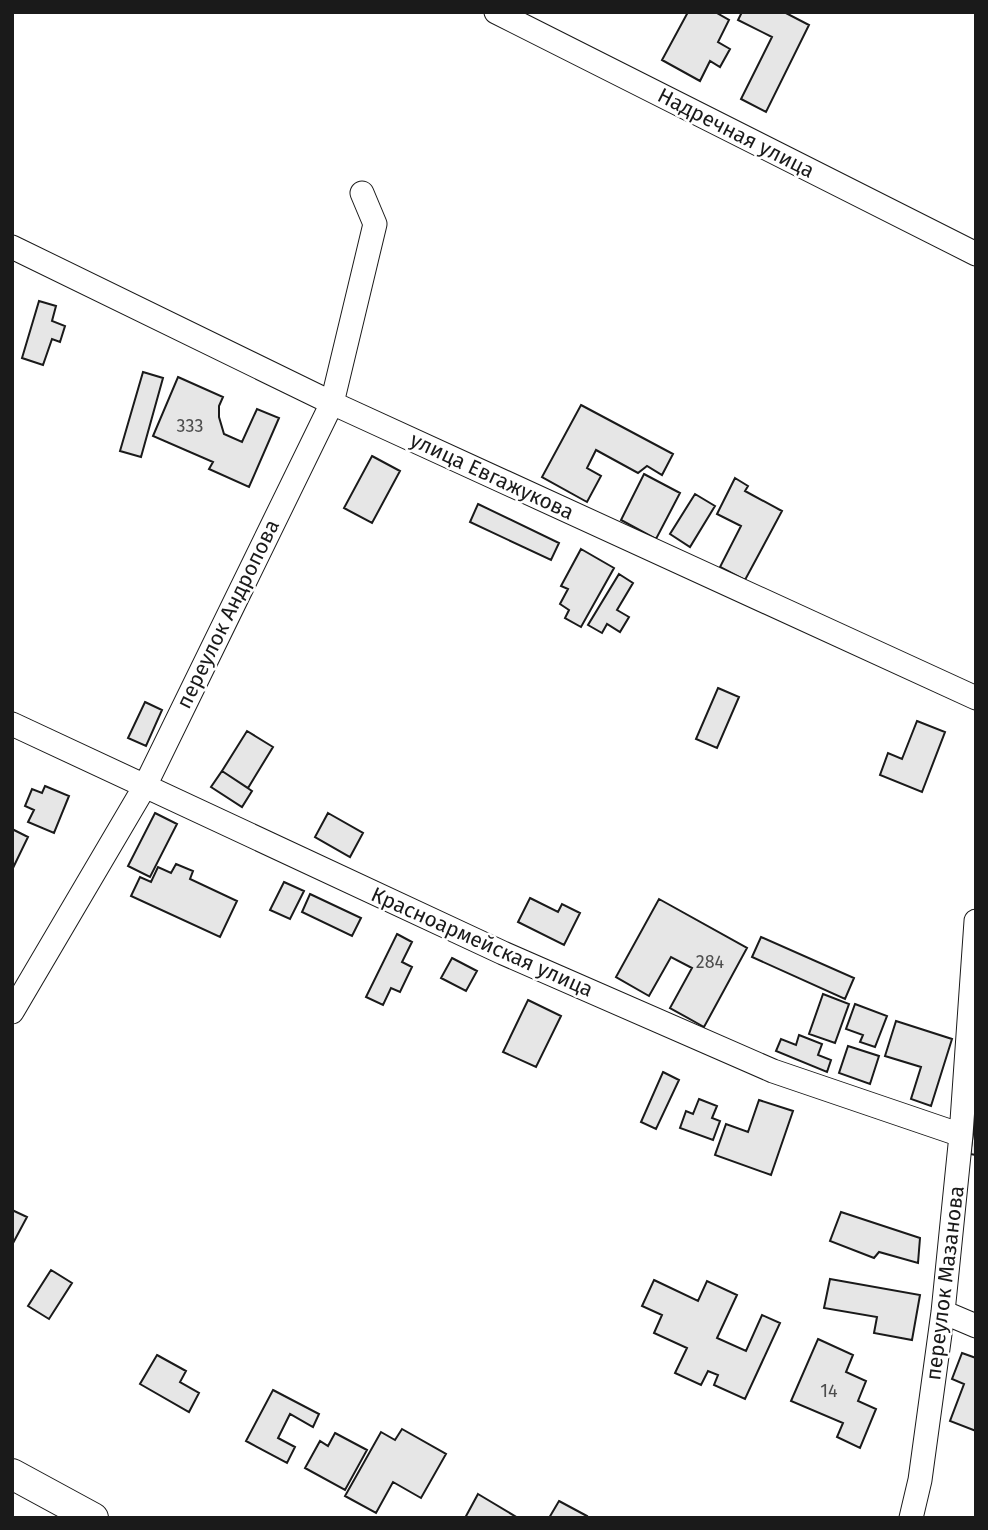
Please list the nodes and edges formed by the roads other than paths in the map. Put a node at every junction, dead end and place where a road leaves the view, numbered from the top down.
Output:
1 (496, 12) edge
2 (362, 193) dead end
3 (12, 247) edge
4 (976, 254) edge
5 (332, 403) junction
6 (976, 698) edge
7 (12, 724) edge
8 (145, 786) junction
9 (976, 920) edge
10 (973, 984) edge
11 (12, 1012) edge
12 (961, 1135) junction
13 (943, 1312) junction
14 (976, 1326) edge
15 (12, 1474) edge
16 (93, 1518) edge
17 (911, 1518) edge

1 - 4 street, Надречная улица
2 - 5 street, переулок Андропова
3 - 5 street, улица Евгажукова
5 - 6 street, улица Евгажукова
5 - 8 street, переулок Андропова
7 - 8 street, Красноармейская улица
8 - 11 street, переулок Андропова
8 - 12 street, Красноармейская улица
9 - 10 street, переулок Мазанова
10 - 12 street, переулок Мазанова
12 - 13 street, переулок Мазанова
13 - 14 street
13 - 17 street, переулок Мазанова
15 - 16 street

